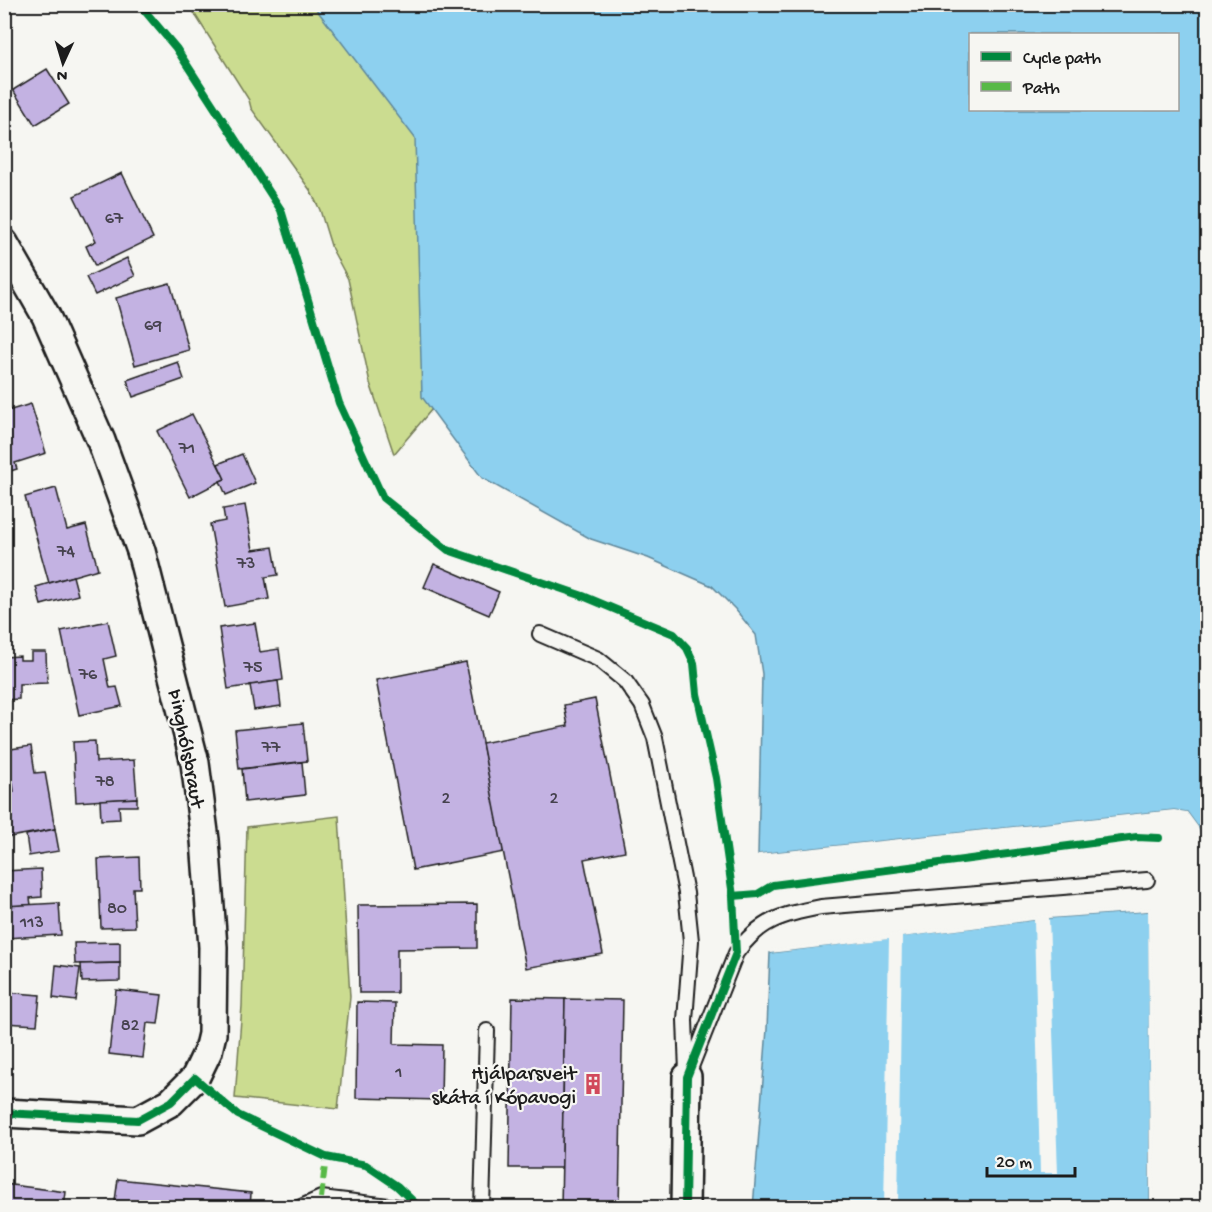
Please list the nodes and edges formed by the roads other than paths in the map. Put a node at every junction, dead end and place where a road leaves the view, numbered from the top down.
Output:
1 (4, 243) edge
2 (540, 634) dead end
3 (1147, 880) dead end
4 (487, 1031) dead end
5 (687, 1077) junction
6 (4, 1113) edge
7 (299, 1208) edge
8 (406, 1208) edge
9 (482, 1208) edge
10 (685, 1208) edge

1 - 6 street, Þinghólsbraut
2 - 5 lane
3 - 5 lane
4 - 9 lane
5 - 10 street
7 - 8 lane

